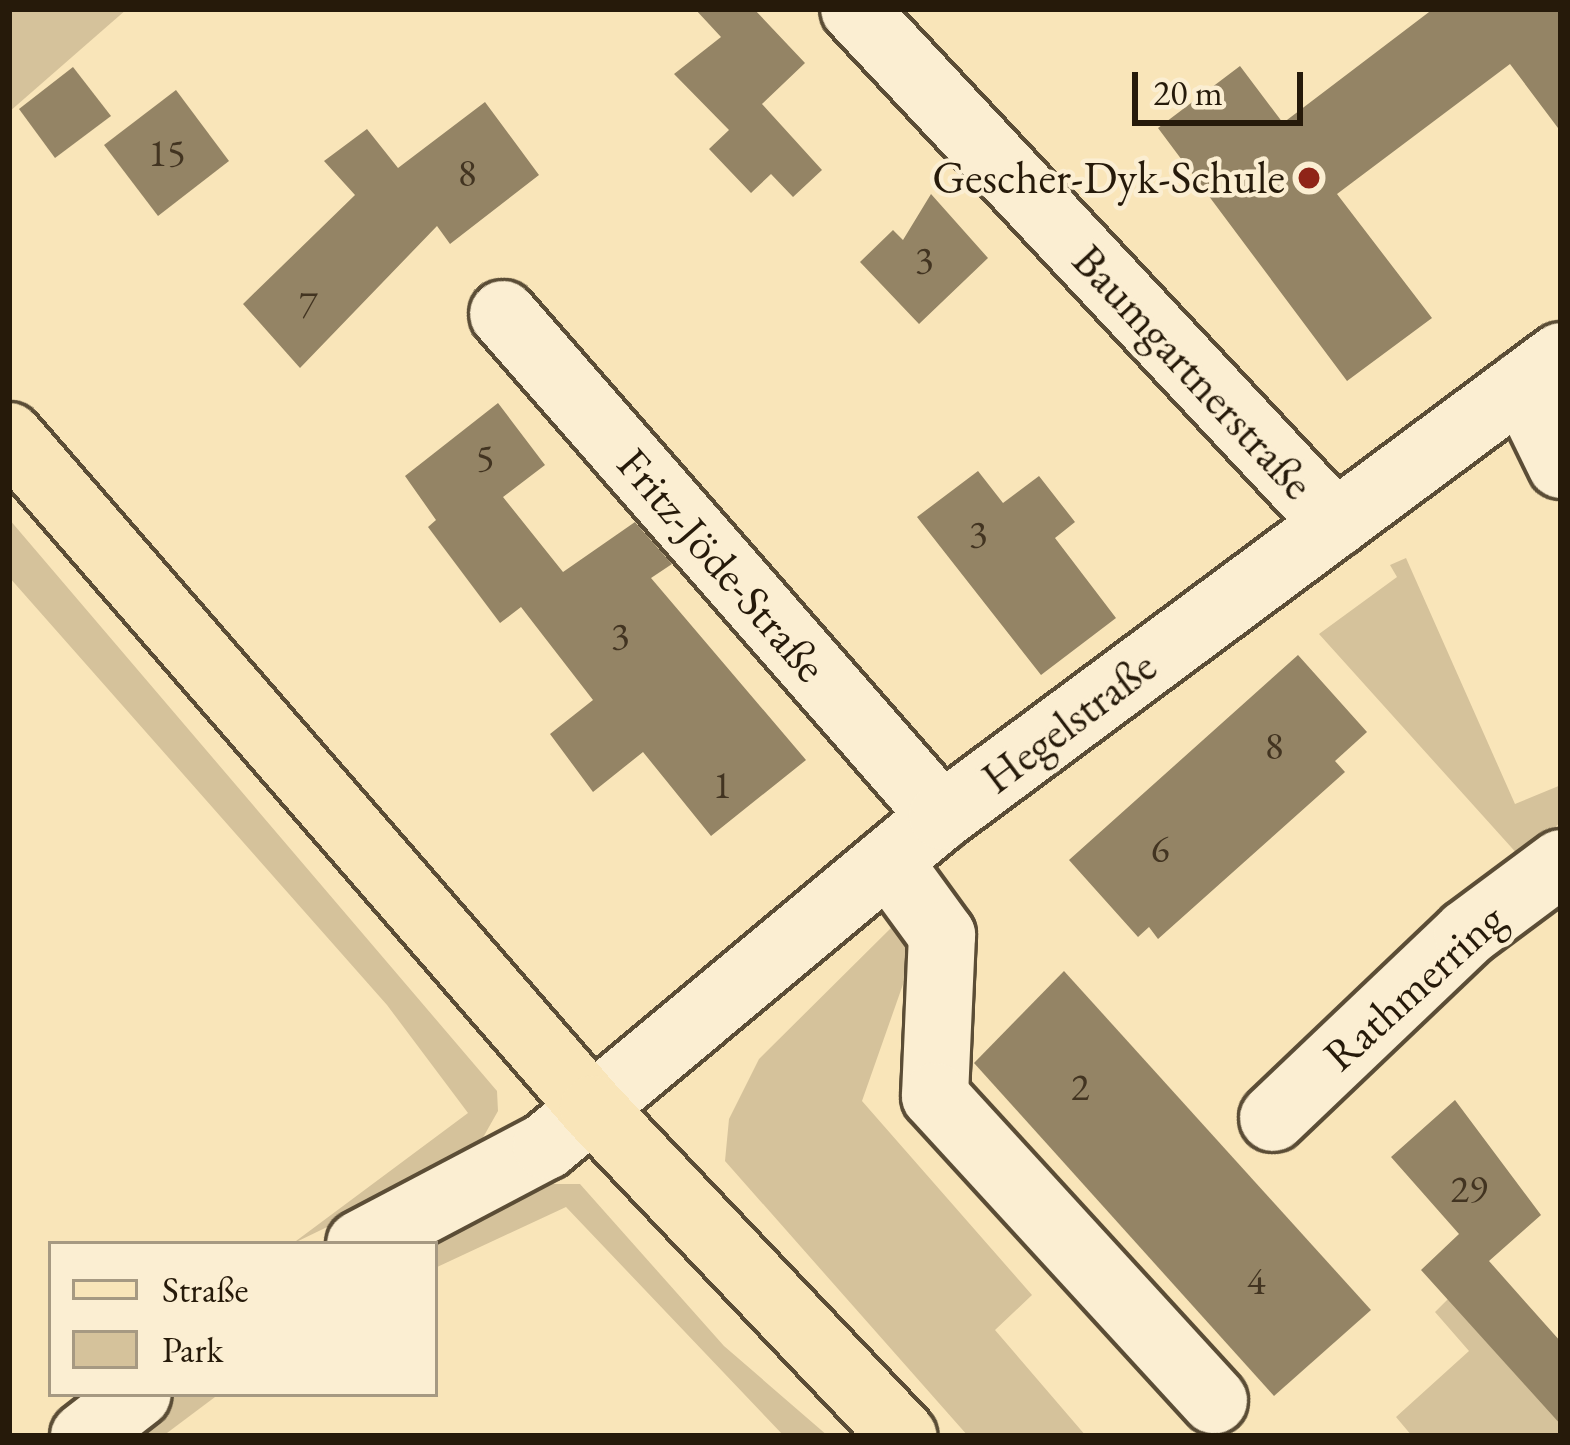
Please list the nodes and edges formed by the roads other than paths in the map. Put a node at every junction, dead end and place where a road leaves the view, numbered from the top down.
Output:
1 (854, 9) edge
2 (503, 314) dead end
3 (1541, 370) edge
4 (9, 436) edge
5 (1561, 465) edge
6 (1336, 524) junction
7 (942, 816) junction
8 (888, 861) junction
9 (1561, 863) edge
10 (593, 1109) junction
11 (1273, 1118) dead end
12 (365, 1241) edge
13 (134, 1397) edge
14 (1214, 1400) dead end
15 (84, 1436) edge
16 (902, 1436) edge

1 - 6 street, Baumgartnerstraße
2 - 7 street, Fritz-Jöde-Straße
3 - 5 street
3 - 6 street, Hegelstraße
4 - 10 main road
6 - 7 street, Hegelstraße
7 - 8 street, Hegelstraße
8 - 10 street, Hegelstraße
8 - 14 street
9 - 11 street, Rathmerring
10 - 12 street, Hegelstraße
10 - 16 main road
13 - 15 street

